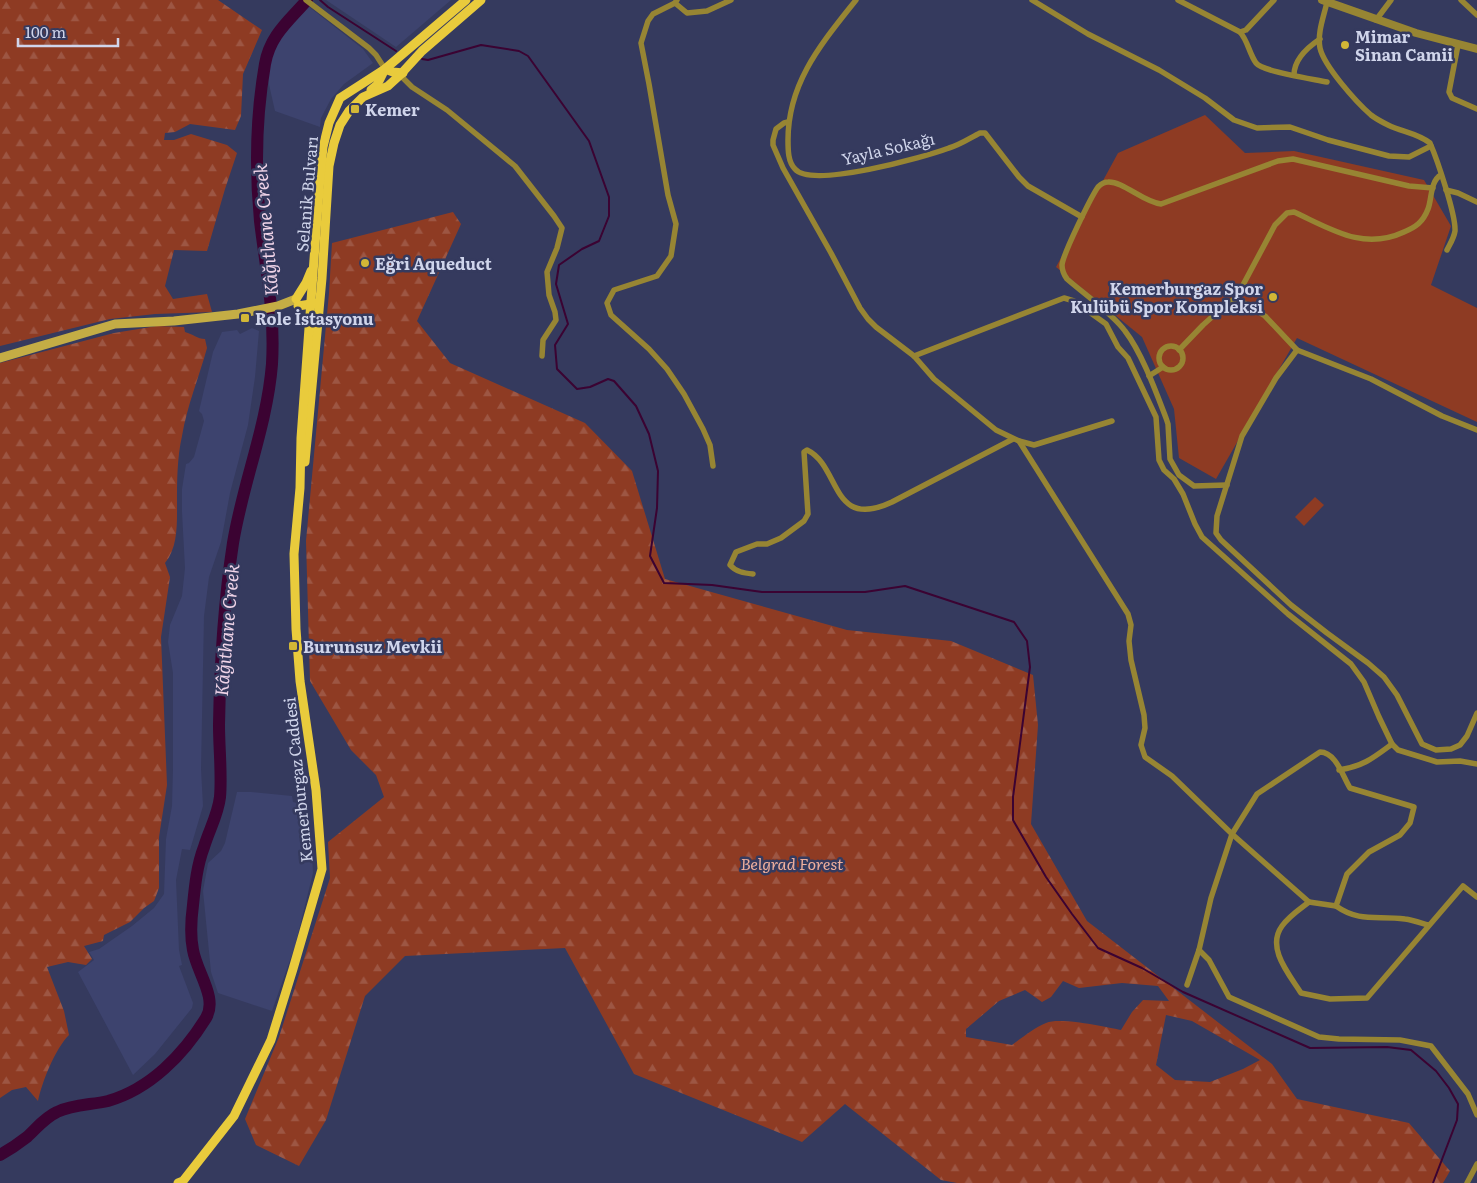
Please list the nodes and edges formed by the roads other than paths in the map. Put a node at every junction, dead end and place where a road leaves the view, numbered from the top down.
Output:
1 (306, 0) edge
2 (466, 0) edge
3 (481, 0) edge
4 (731, 0) edge
5 (856, 0) edge
6 (1032, 0) edge
7 (1178, 0) edge
8 (1274, 0) edge
9 (1391, 0) edge
10 (1461, 0) edge
11 (1325, 1) edge
12 (676, 2) edge
13 (1477, 16) edge
14 (1376, 20) junction
15 (1240, 32) junction
16 (1320, 39) junction
17 (1458, 45) junction
18 (1477, 49) edge
19 (385, 69) junction
20 (402, 74) junction
21 (1294, 75) junction
22 (1327, 82) dead end
23 (363, 98) junction
24 (1477, 108) edge
25 (788, 122) junction
26 (1431, 146) junction
27 (1441, 175) junction
28 (1433, 188) junction
29 (1446, 190) junction
30 (1477, 202) edge
31 (1082, 217) junction
32 (1447, 250) dead end
33 (315, 259) junction
34 (1236, 298) junction
35 (314, 302) junction
36 (297, 303) junction
37 (310, 323) junction
38 (1179, 350) junction
39 (1297, 350) junction
40 (542, 356) dead end
41 (914, 356) junction
42 (0, 358) edge
43 (1163, 367) junction
44 (1149, 376) junction
45 (1112, 421) dead end
46 (1477, 430) edge
47 (1016, 440) junction
48 (713, 466) dead end
49 (1227, 486) junction
50 (300, 488) junction
51 (754, 574) dead end
52 (1477, 713) edge
53 (1392, 744) junction
54 (1477, 764) edge
55 (1339, 770) junction
56 (1232, 834) junction
57 (1477, 897) edge
58 (1309, 902) junction
59 (1336, 906) junction
60 (1428, 926) junction
61 (1198, 950) junction
62 (1188, 986) dead end
63 (1477, 1115) edge
64 (1477, 1164) edge
65 (178, 1183) edge
66 (1467, 1183) edge

1 - 19 street
2 - 19 main road, Selanik Bulvarı
3 - 20 main road, Selanik Bulvarı
4 - 12 street
5 - 25 street, Yayla Sokağı
6 - 26 street
7 - 15 street
8 - 15 street
9 - 14 street
10 - 13 street
11 - 14 street
11 - 16 street
12 - 48 street
14 - 17 street
15 - 21 street
16 - 21 street
16 - 26 street
17 - 18 street
17 - 24 street
19 - 20 main road
19 - 23 main road
19 - 33 main road, Selanik Bulvarı
20 - 23 main road, Selanik Bulvarı
20 - 40 street
21 - 22 street
23 - 35 main road, Selanik Bulvarı
25 - 31 street, Yayla Sokağı
25 - 41 street
26 - 27 street
27 - 28 street
27 - 29 street
28 - 31 street
28 - 34 street
29 - 30 street
29 - 32 street
31 - 44 street
33 - 35 main road, Selanik Bulvarı
33 - 36 main road
34 - 38 street
34 - 39 street
35 - 36 main road
35 - 37 main road, Kemerburgaz Caddesi
35 - 50 main road, Kemerburgaz Caddesi
36 - 37 main road
36 - 42 main road
37 - 50 main road, Kemerburgaz Caddesi
38 - 43 street
38 - 43 street
39 - 46 street
39 - 49 street
41 - 47 street
41 - 53 street
43 - 44 street
44 - 49 street
45 - 47 street
47 - 51 street
47 - 56 street
49 - 52 street
50 - 65 main road, Kemerburgaz Caddesi
53 - 54 street
53 - 55 street
55 - 56 street
55 - 59 street
56 - 58 street
56 - 61 street
57 - 60 street
58 - 59 street
58 - 60 street
59 - 60 street
61 - 62 street
61 - 63 street
64 - 66 street

